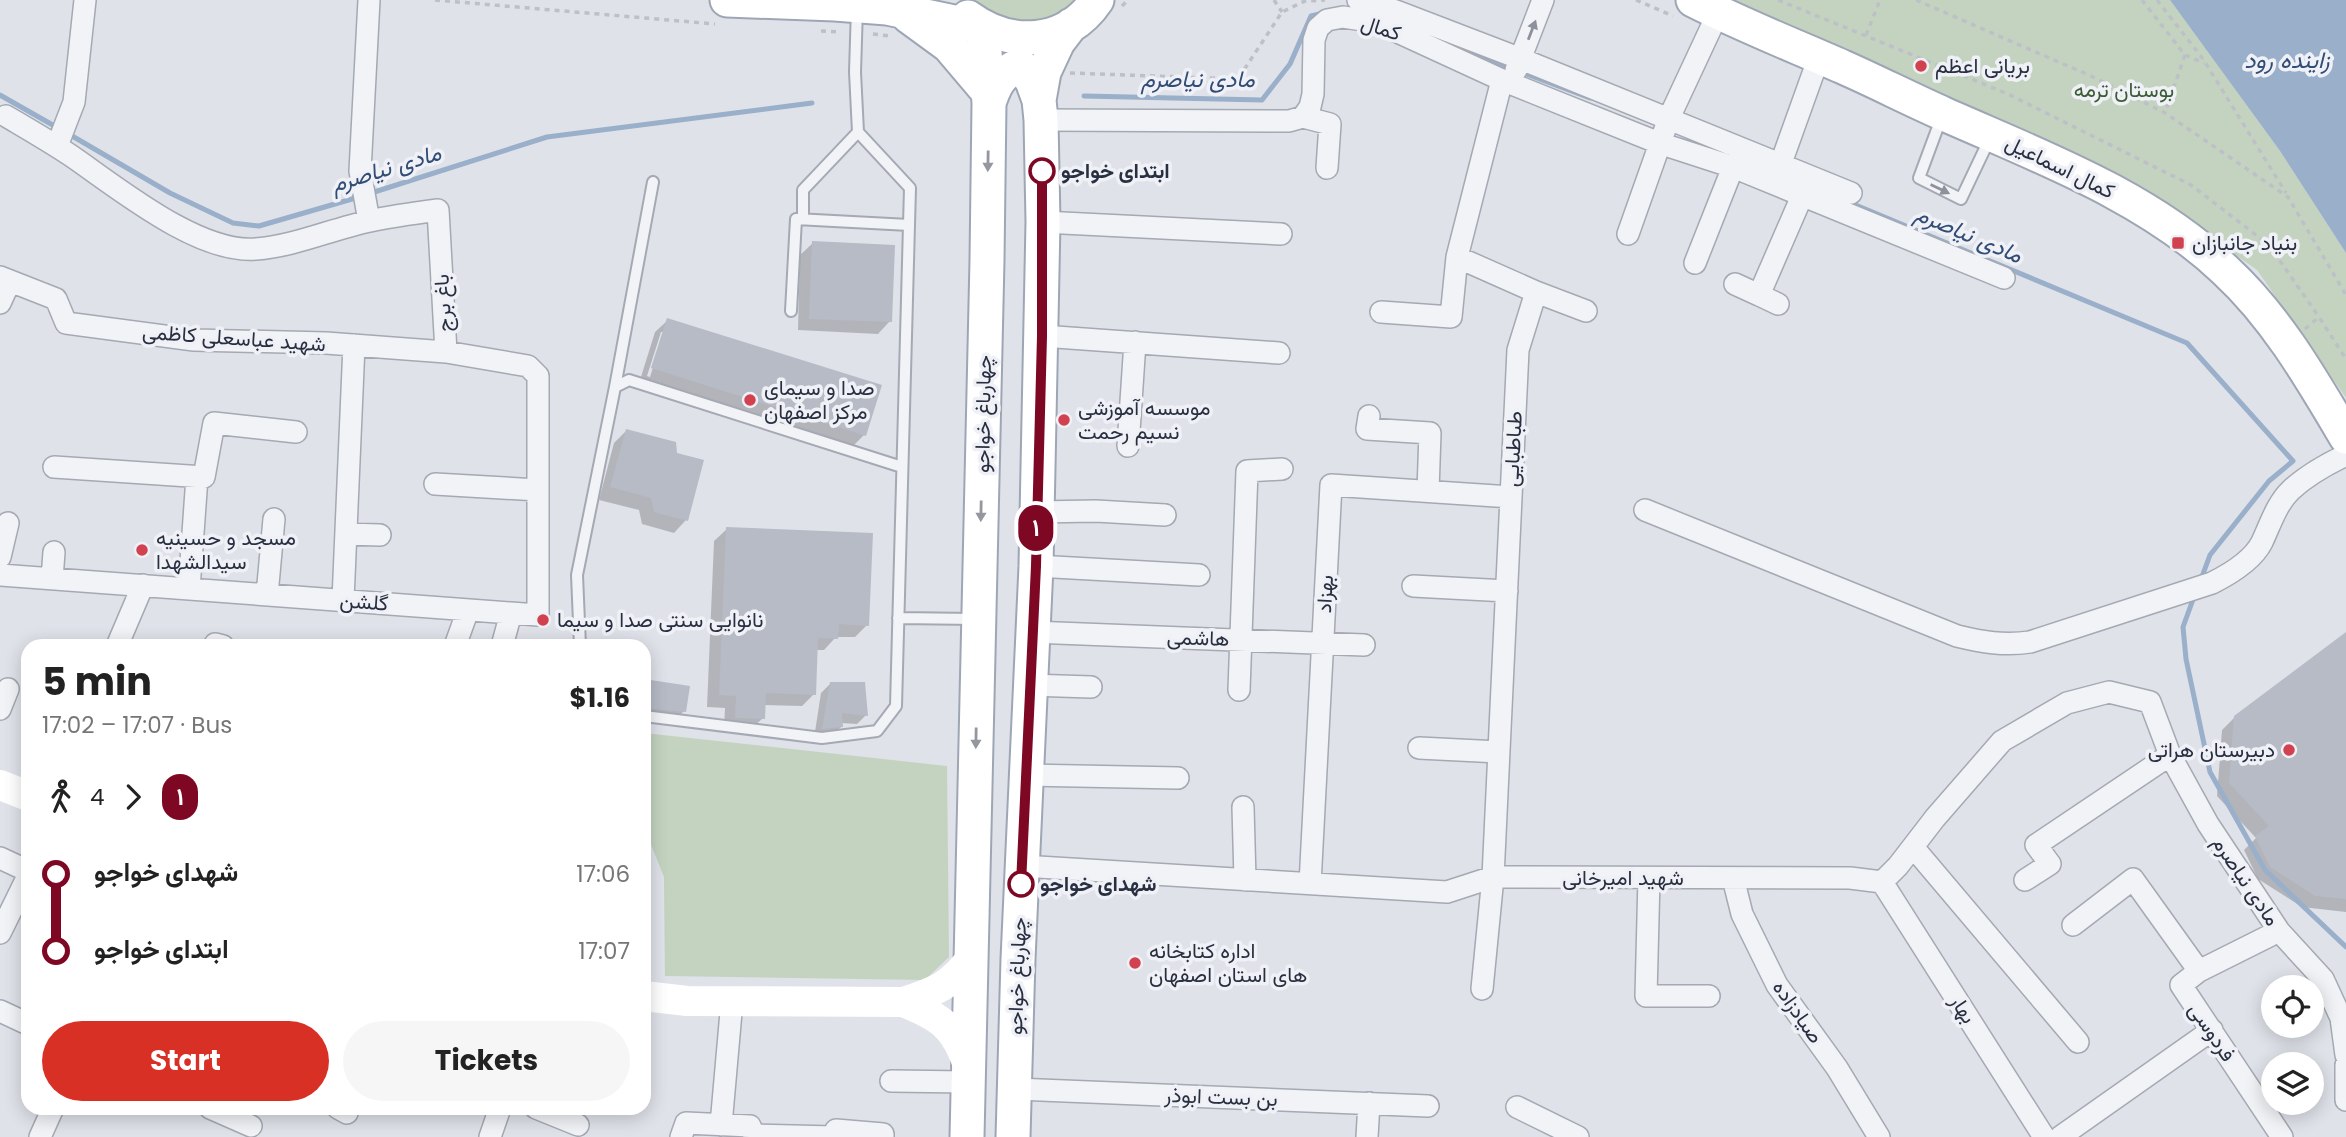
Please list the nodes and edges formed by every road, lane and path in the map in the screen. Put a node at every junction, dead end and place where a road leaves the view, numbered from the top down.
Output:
1 (85, 0) edge
2 (369, 0) edge
3 (435, 0) edge
4 (952, 0) edge
5 (1097, 0) edge
6 (1274, 0) edge
7 (1326, 0) edge
8 (1358, 0) edge
9 (1543, 0) edge
10 (1636, 0) edge
11 (1779, 0) edge
12 (1880, 0) edge
13 (1916, 0) edge
14 (2142, 0) edge
15 (2157, 0) edge
16 (1695, 10) edge
17 (723, 12) edge
18 (1282, 12) junction
19 (882, 15) edge
20 (1071, 25) junction
21 (983, 28) junction
22 (821, 31) dead end
23 (1866, 35) junction
24 (2185, 55) junction
25 (1819, 57) junction
26 (1521, 60) junction
27 (2206, 64) junction
28 (1068, 73) dead end
29 (1506, 82) junction
30 (988, 98) junction
31 (1040, 110) junction
32 (2165, 113) junction
33 (1943, 114) junction
34 (6, 117) dead end
35 (1303, 117) junction
36 (1669, 118) junction
37 (858, 132) junction
38 (1992, 134) junction
39 (1659, 143) junction
40 (57, 146) junction
41 (1782, 163) junction
42 (1733, 167) junction
43 (1327, 168) dead end
44 (653, 182) dead end
45 (1774, 184) junction
46 (1851, 193) dead end
47 (1802, 196) junction
48 (2288, 197) junction
49 (803, 219) junction
50 (369, 221) junction
51 (1043, 222) junction
52 (909, 225) junction
53 (1281, 234) dead end
54 (1628, 234) dead end
55 (1457, 257) junction
56 (1695, 263) dead end
57 (2004, 278) dead end
58 (5, 279) edge
59 (1735, 284) dead end
60 (1536, 292) junction
61 (2346, 295) edge
62 (0, 303) edge
63 (791, 311) dead end
64 (1586, 311) dead end
65 (1381, 312) dead end
66 (2319, 317) junction
67 (1042, 336) junction
68 (1135, 342) junction
69 (2287, 343) junction
70 (354, 345) junction
71 (446, 352) junction
72 (1279, 352) dead end
73 (2346, 359) edge
74 (615, 387) junction
75 (1369, 416) dead end
76 (296, 432) dead end
77 (2346, 437) edge
78 (1128, 446) dead end
79 (2346, 455) edge
80 (54, 467) dead end
81 (902, 467) junction
82 (1282, 469) dead end
83 (197, 477) junction
84 (435, 484) dead end
85 (538, 490) junction
86 (1428, 491) junction
87 (1511, 497) junction
88 (1645, 510) dead end
89 (1036, 512) junction
90 (1165, 515) dead end
91 (274, 519) dead end
92 (8, 523) dead end
93 (346, 534) junction
94 (380, 535) dead end
95 (54, 552) dead end
96 (0, 557) edge
97 (1036, 566) junction
98 (0, 575) edge
99 (1199, 575) dead end
100 (52, 579) junction
101 (143, 585) junction
102 (1413, 586) dead end
103 (190, 589) junction
104 (1507, 591) junction
105 (267, 595) junction
106 (342, 600) junction
107 (468, 610) junction
108 (511, 613) junction
109 (538, 615) joint
110 (898, 618) junction
111 (979, 619) junction
112 (1032, 632) junction
113 (120, 639) edge
114 (457, 639) edge
115 (504, 639) edge
116 (580, 639) edge
117 (1240, 640) junction
118 (1323, 643) junction
119 (1364, 645) dead end
120 (1030, 685) junction
121 (1091, 687) dead end
122 (8, 689) dead end
123 (1239, 690) dead end
124 (0, 709) edge
125 (651, 717) edge
126 (1419, 748) dead end
127 (1499, 752) junction
128 (2170, 755) junction
129 (1026, 775) junction
130 (1178, 778) dead end
131 (0, 785) edge
132 (21, 793) edge
133 (1243, 807) dead end
134 (1913, 847) junction
135 (0, 858) edge
136 (1022, 866) junction
137 (21, 874) edge
138 (1493, 877) junction
139 (1649, 878) junction
140 (1732, 878) junction
141 (1245, 880) junction
142 (2025, 880) dead end
143 (1882, 882) junction
144 (1310, 884) junction
145 (21, 891) edge
146 (2073, 925) dead end
147 (2279, 930) junction
148 (0, 933) edge
149 (972, 957) junction
150 (1018, 959) junction
151 (2199, 971) junction
152 (1482, 989) dead end
153 (1709, 996) dead end
154 (651, 997) edge
155 (732, 1001) junction
156 (903, 1002) junction
157 (0, 1011) edge
158 (21, 1021) edge
159 (2212, 1030) junction
160 (2078, 1042) dead end
161 (2346, 1055) edge
162 (2346, 1065) edge
163 (968, 1074) junction
164 (1014, 1077) junction
165 (891, 1081) dead end
166 (2346, 1100) edge
167 (1369, 1103) junction
168 (1428, 1105) dead end
169 (1517, 1107) dead end
170 (50, 1115) edge
171 (228, 1115) edge
172 (498, 1115) edge
173 (554, 1115) edge
174 (252, 1124) edge
175 (578, 1125) dead end
176 (721, 1125) junction
177 (40, 1137) edge
178 (490, 1137) edge
179 (681, 1137) edge
180 (883, 1137) edge
181 (967, 1137) edge
182 (1013, 1137) edge
183 (1367, 1137) edge
184 (1578, 1137) edge
185 (1879, 1137) edge
186 (2044, 1137) edge
187 (2060, 1137) edge
188 (2282, 1137) edge

1 - 40 street
2 - 50 street
3 - 17 path
4 - 21 main road
5 - 20 main road
6 - 18 path
7 - 18 path
8 - 26 street
26 -> 9 street
10 - 16 path
11 - 23 path
12 - 23 path
13 - 32 path
14 - 24 path
15 - 27 path
16 - 25 main road, کمال اسماعیل
16 - 36 street
17 - 19 main road
18 - 28 path
19 - 21 main road
19 - 22 path
19 - 30 main road
19 - 37 lane
20 - 21 main road
20 - 31 main road, چهارباغ خواجو
21 - 30 main road, چهارباغ خواجو
23 - 66 path
24 - 27 path
24 - 32 path
25 - 33 main road, کمال اسماعیل
25 - 41 street
26 - 29 street
26 - 36 street
27 - 48 path
29 - 35 street, کمال
29 - 39 street, کمال
29 - 55 street
30 - 31 main road
30 -> 111 main road, چهارباغ خواجو
31 - 35 street
31 - 51 main road, چهارباغ خواجو
32 - 48 path
33 - 38 main road, کمال اسماعیل
33 -> 38 lane
34 - 40 street
35 - 43 street
36 - 39 street
36 - 41 street
37 - 49 lane
37 - 52 lane
38 - 69 main road, کمال اسماعیل
39 - 42 street, کمال
39 - 54 street
40 - 50 street
41 - 45 street
41 - 46 street
42 - 45 street, کمال
42 - 56 street
44 - 74 lane
45 - 47 street, کمال
47 - 57 street, کمال
47 - 59 street
48 - 61 path
49 - 52 lane
49 - 63 lane
50 - 71 street, باغ برج
51 - 53 street
51 - 67 main road, چهارباغ خواجو
52 - 81 lane
55 - 60 street
55 - 65 street
58 - 62 street
58 - 70 street, شهید عباسعلی کاظمی
60 - 64 street
60 - 87 street, طباطبایی
66 - 69 path
66 - 73 path
67 - 68 street
67 - 89 main road, چهارباغ خواجو
68 - 72 street
68 - 78 street
69 - 77 main road, کمال اسماعیل
70 - 71 street, شهید عباسعلی کاظمی
70 - 93 street
71 - 85 street, باغ برج
74 - 81 lane
74 - 116 lane
75 - 86 street
76 - 83 street
79 - 88 street
80 - 83 street
81 - 110 lane
82 - 117 street
83 - 103 street
84 - 85 street
85 - 109 street, باغ برج
86 - 87 street, بهزاد
86 - 118 street, بهزاد
87 - 104 street, طباطبایی
89 - 90 street
89 - 97 main road, چهارباغ خواجو
91 - 105 street
92 - 96 street
93 - 94 street
93 - 106 street
95 - 100 street
97 - 99 street
97 - 112 main road, چهارباغ خواجو
98 - 100 street, گلشن
100 - 101 street, گلشن
101 - 103 street, گلشن
101 - 113 street
102 - 104 street
103 - 105 street, گلشن
104 - 127 street, طباطبایی
105 - 106 street, گلشن
106 - 107 street, گلشن
107 - 108 street, گلشن
107 - 114 street
108 - 109 street, گلشن
108 - 115 street
110 - 111 lane
110 - 125 lane
111 -> 149 main road, چهارباغ خواجو
112 - 117 street, هاشمی
112 - 120 main road, چهارباغ خواجو
117 - 118 street, هاشمی
117 - 123 street
118 - 119 street, هاشمی
118 - 144 street, بهزاد
120 - 121 street
120 - 129 main road, چهارباغ خواجو
122 - 124 street
126 - 127 street
127 - 138 street, طباطبایی
128 - 134 street, مادی نیاصرم
128 - 142 street
128 - 147 street, مادی نیاصرم
129 - 130 street
129 - 136 main road, چهارباغ خواجو
131 - 132 main road
133 - 141 street
134 - 143 street
134 - 160 street
135 - 137 street
136 - 141 street, شهید امیرخانی
136 - 150 main road, چهارباغ خواجو
138 - 139 street, شهید امیرخانی
138 - 144 street, شهید امیرخانی
138 - 152 street, طباطبایی
139 - 140 street, شهید امیرخانی
139 - 153 street
140 - 143 street, شهید امیرخانی
140 - 185 street, صیادزاده
141 - 144 street, شهید امیرخانی
143 - 186 street, بهار
145 - 148 street
146 - 151 street
147 - 151 street, فردوسی
147 - 161 street, مادی نیاصرم
149 - 150 main road
149 - 156 main road
149 - 163 main road, چهارباغ خواجو
150 - 164 main road, چهارباغ خواجو
151 - 159 street, فردوسی
154 - 155 main road
155 - 156 main road
155 - 176 street
156 - 163 main road
157 - 158 street
159 - 187 street
159 - 188 street, فردوسی
162 - 166 street
163 - 164 main road
163 - 165 street
163 - 181 main road, چهارباغ خواجو
164 - 167 street, بن بست ابوذر
164 - 182 main road, چهارباغ خواجو
167 - 168 street, بن بست ابوذر
167 - 183 street
169 - 184 street
170 - 177 street
171 - 174 street
172 - 178 street
173 - 175 street
176 - 179 street
176 - 180 street

